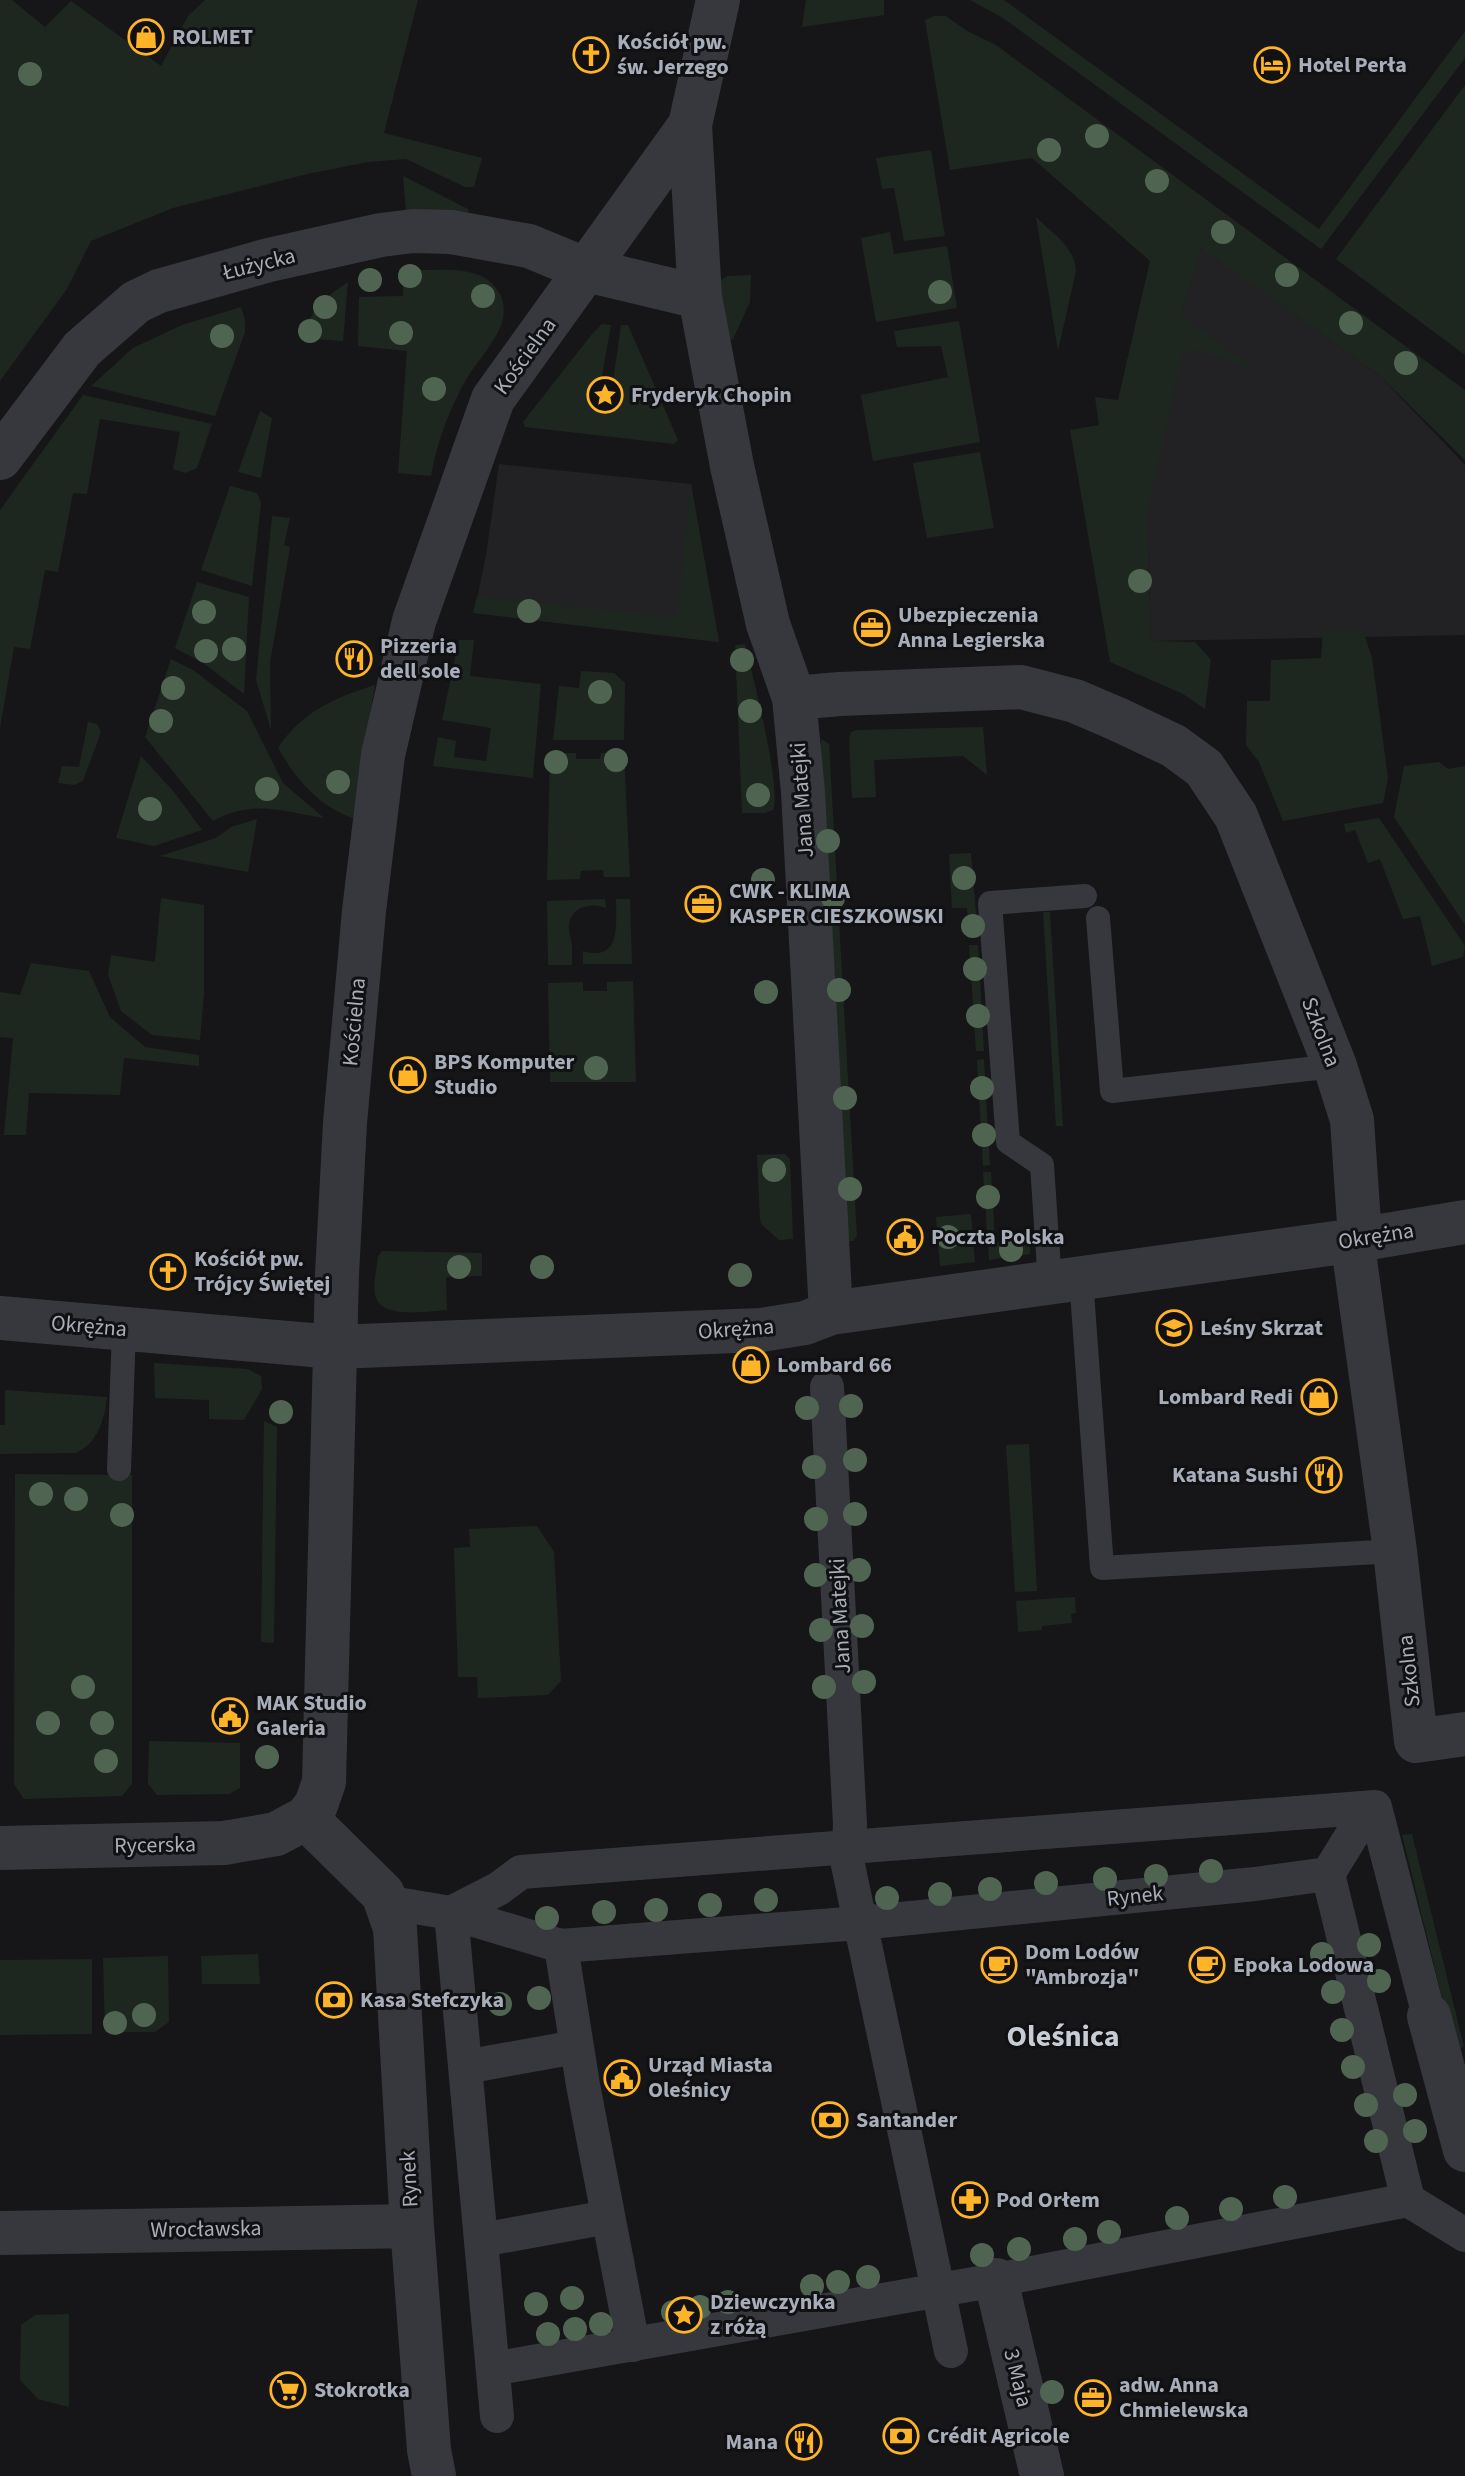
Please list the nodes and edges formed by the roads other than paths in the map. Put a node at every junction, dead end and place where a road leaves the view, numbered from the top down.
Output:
1 (718, 0) edge
2 (690, 125) junction
3 (587, 270) junction
4 (700, 297) junction
5 (0, 458) edge
6 (794, 698) junction
7 (1085, 896) dead end
8 (1098, 918) dead end
9 (1335, 1066) junction
10 (1465, 1222) edge
11 (1357, 1240) junction
12 (1066, 1280) junction
13 (831, 1313) junction
14 (0, 1318) edge
15 (124, 1329) junction
16 (335, 1347) junction
17 (827, 1387) dead end
18 (119, 1469) dead end
19 (1395, 1551) junction
20 (1465, 1734) edge
21 (1375, 1807) junction
22 (306, 1818) junction
23 (849, 1846) junction
24 (0, 1848) edge
25 (1328, 1874) junction
26 (390, 1908) junction
27 (451, 1913) junction
28 (860, 1923) junction
29 (561, 1946) junction
30 (1429, 2016) joint
31 (576, 2047) junction
32 (465, 2067) junction
33 (1463, 2131) edge
34 (1408, 2200) junction
35 (608, 2217) junction
36 (412, 2226) junction
37 (0, 2233) edge
38 (1465, 2235) edge
39 (481, 2240) junction
40 (996, 2280) junction
41 (937, 2289) junction
42 (633, 2345) junction
43 (951, 2351) dead end
44 (493, 2369) junction
45 (497, 2416) dead end
46 (432, 2463) edge
47 (1042, 2476) edge

1 - 2 street, Jana Matejki
2 - 3 street, Jana Matejki
2 - 4 street, Jana Matejki
3 - 4 street
3 - 5 street, Łużycka
3 - 16 street, Kościelna
4 - 6 street, Jana Matejki
6 - 9 street, Szkolna
6 - 13 street, Jana Matejki
7 - 12 lane
8 - 9 lane
9 - 11 street, Szkolna
10 - 11 street, Okrężna
11 - 12 street, Okrężna
11 - 19 street, Szkolna
12 - 13 street, Okrężna
12 - 19 lane
13 - 16 street, Okrężna
14 - 15 street, Okrężna
15 - 16 street, Okrężna
15 - 18 lane
16 - 22 street, Kościelna
17 - 23 street, Jana Matejki
19 - 20 street, Szkolna
21 - 23 street
21 - 25 street
21 - 30 street
22 - 24 street, Rycerska
22 - 26 street, Rynek
23 - 27 street
23 - 28 street
25 - 28 street, Rynek
25 - 34 street
26 - 27 street, Rynek
26 - 36 street, Rynek
27 - 29 street, Rynek
27 - 32 street
28 - 29 street, Rynek
28 - 41 street
29 - 31 street
30 - 33 street
31 - 32 street
31 - 35 street
32 - 39 street
34 - 38 street
34 - 40 street
35 - 39 street
35 - 42 street
36 - 37 street, Wrocławska
36 - 46 street, Rynek
39 - 44 street
40 - 41 street
40 - 47 street, 3 Maja
41 - 42 street
41 - 43 street
42 - 44 street
44 - 45 street

